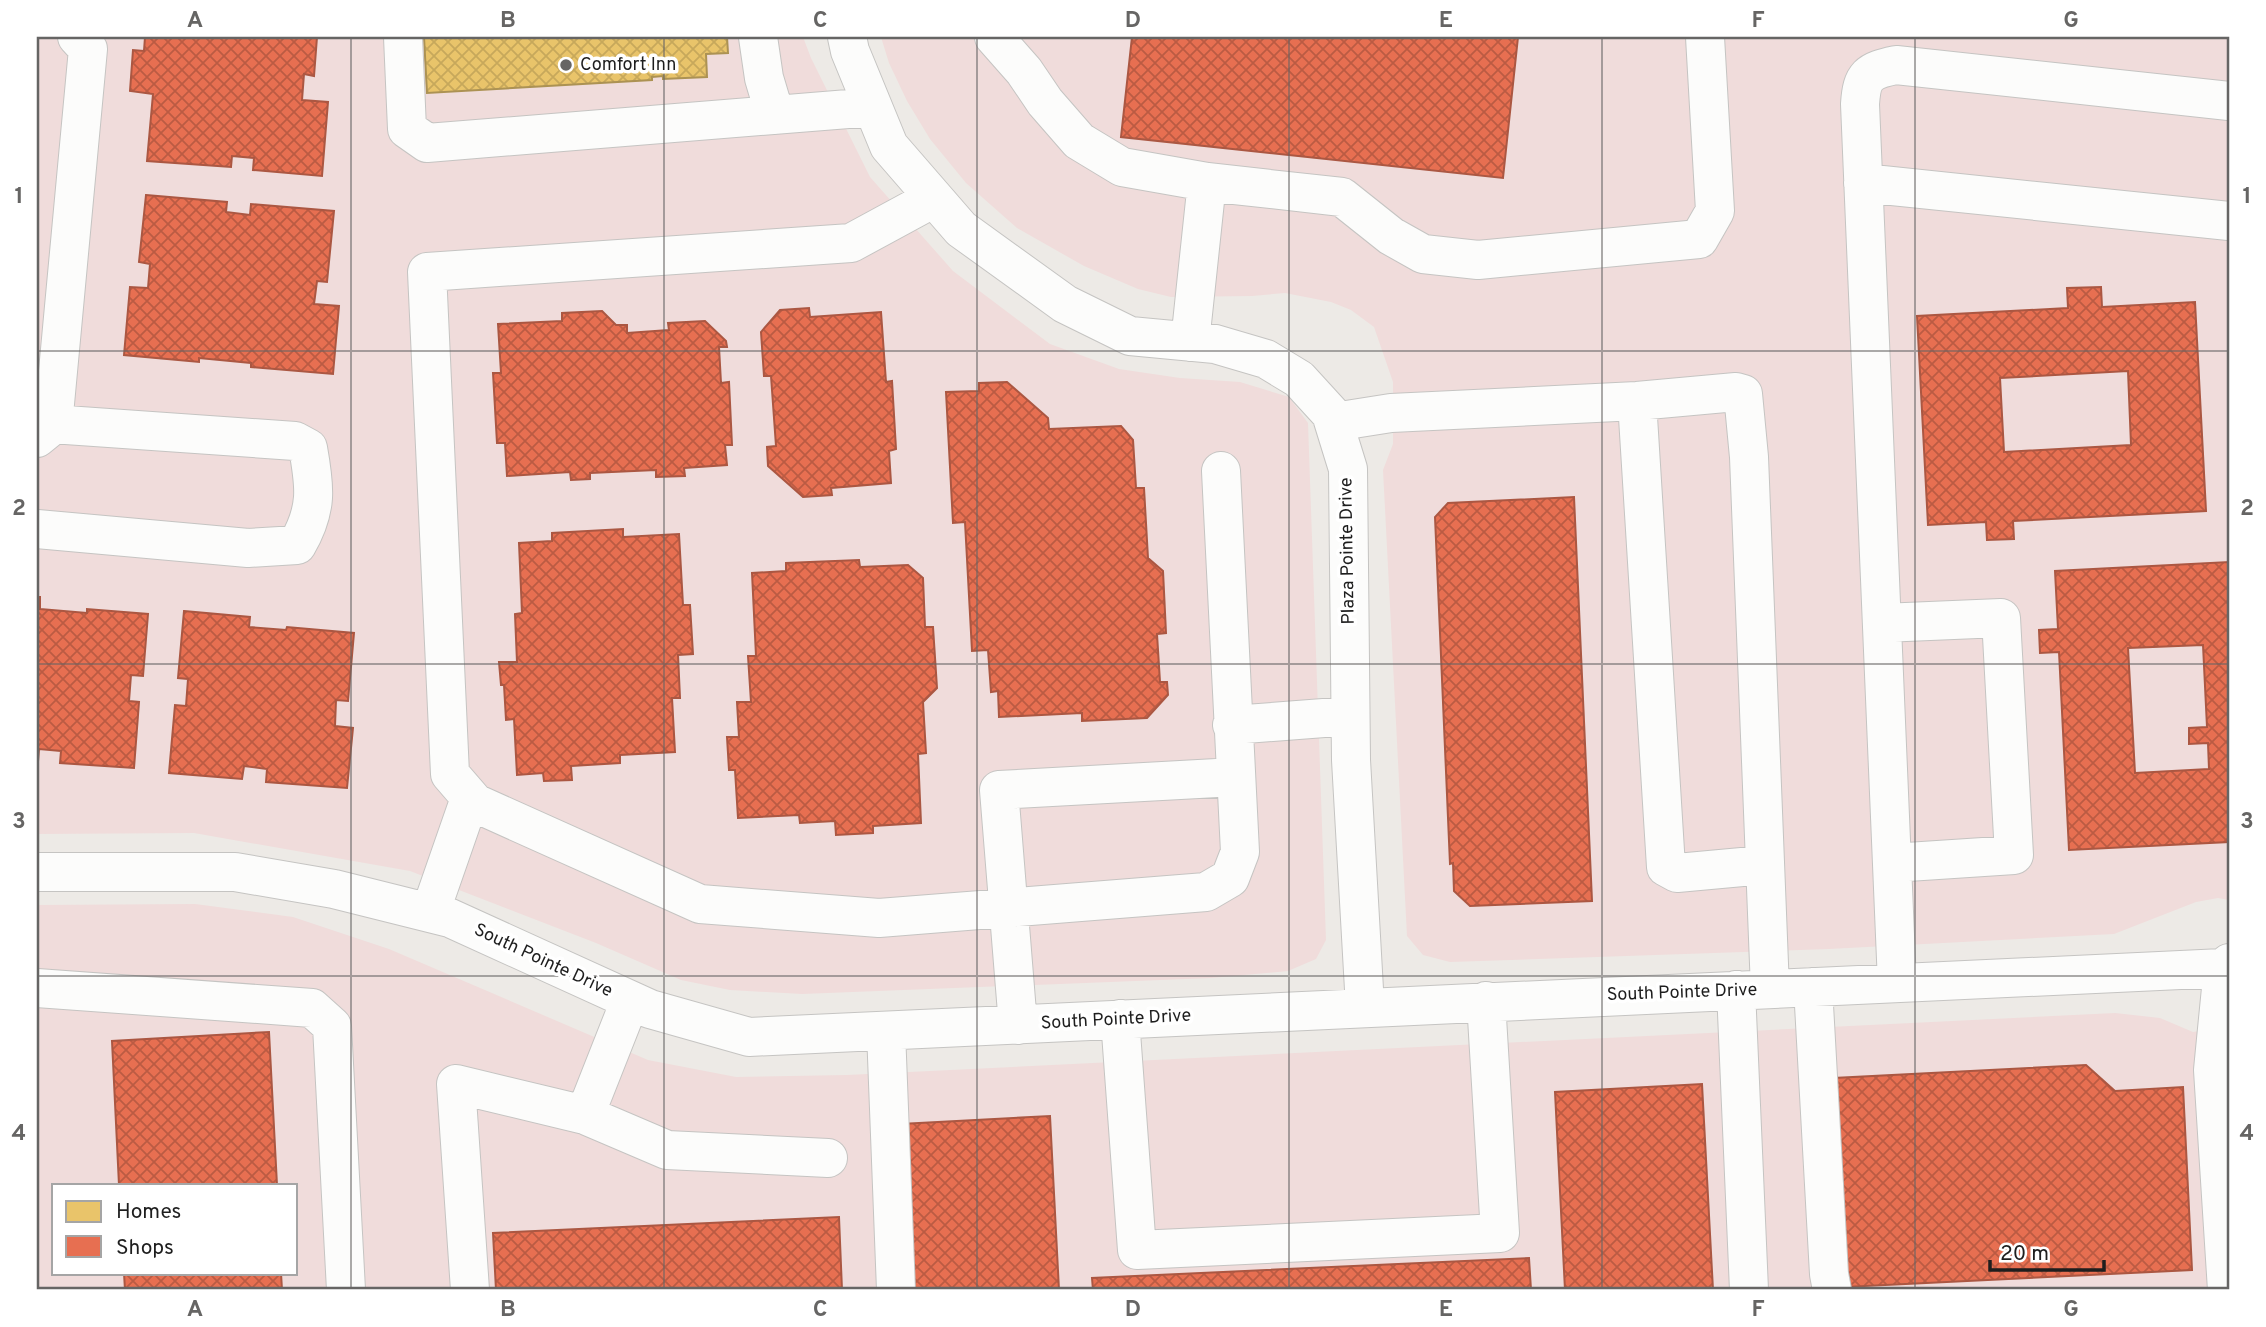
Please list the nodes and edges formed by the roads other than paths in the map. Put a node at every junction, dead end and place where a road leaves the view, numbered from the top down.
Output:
1 (77, 37) edge
2 (403, 37) edge
3 (758, 37) edge
4 (847, 37) edge
5 (994, 37) edge
6 (1704, 37) edge
7 (2229, 100) edge
8 (873, 107) junction
9 (775, 115) junction
10 (1207, 182) junction
11 (1863, 183) junction
12 (934, 198) junction
13 (2229, 220) edge
14 (1190, 342) junction
15 (1637, 401) junction
16 (1334, 422) junction
17 (42, 429) edge
18 (1221, 471) dead end
19 (37, 530) edge
20 (1882, 623) junction
21 (1350, 716) junction
22 (1232, 724) junction
23 (1235, 778) junction
24 (470, 798) junction
25 (1892, 863) junction
26 (1764, 865) junction
27 (37, 872) edge
28 (1008, 908) junction
29 (430, 913) junction
30 (2227, 968) edge
31 (1897, 983) junction
32 (1813, 987) junction
33 (37, 988) edge
34 (1753, 990) junction
35 (630, 1001) junction
36 (1486, 1001) junction
37 (1365, 1007) junction
38 (1120, 1019) junction
39 (1018, 1025) junction
40 (886, 1031) junction
41 (585, 1115) junction
42 (828, 1158) dead end
43 (345, 1290) edge
44 (470, 1290) edge
45 (895, 1290) edge
46 (1749, 1290) edge
47 (1832, 1290) edge
48 (2227, 1290) edge

1 - 17 street
2 - 9 street
3 - 9 street
4 - 8 street, Plaza Pointe Drive
5 - 10 street
6 - 10 street
7 - 11 street
8 - 9 street
8 - 12 street, Plaza Pointe Drive
10 - 14 street
11 - 13 street
11 - 20 street
12 - 14 street, Plaza Pointe Drive
12 - 24 street
14 - 16 street, Plaza Pointe Drive
15 - 16 street
15 - 26 street
15 - 26 street
16 - 21 street, Plaza Pointe Drive
17 - 19 street
18 - 22 street
20 - 25 street
20 - 25 street
21 - 22 street
21 - 37 street, Plaza Pointe Drive
22 - 23 street
23 - 28 street
23 - 28 street
24 - 28 street
24 - 29 street
25 - 31 street
26 - 34 street
27 - 29 street, South Pointe Drive
28 - 39 street
29 - 35 street, South Pointe Drive
30 - 31 street, South Pointe Drive
30 - 48 street
31 - 32 street, South Pointe Drive
32 - 34 street, South Pointe Drive
32 - 47 street
33 - 43 street
34 - 36 street, South Pointe Drive
34 - 46 street
35 - 40 street, South Pointe Drive
35 - 41 street
36 - 37 street, South Pointe Drive
36 - 38 street
37 - 38 street, South Pointe Drive
38 - 39 street, South Pointe Drive
39 - 40 street, South Pointe Drive
40 - 45 street
41 - 42 street
41 - 44 street

